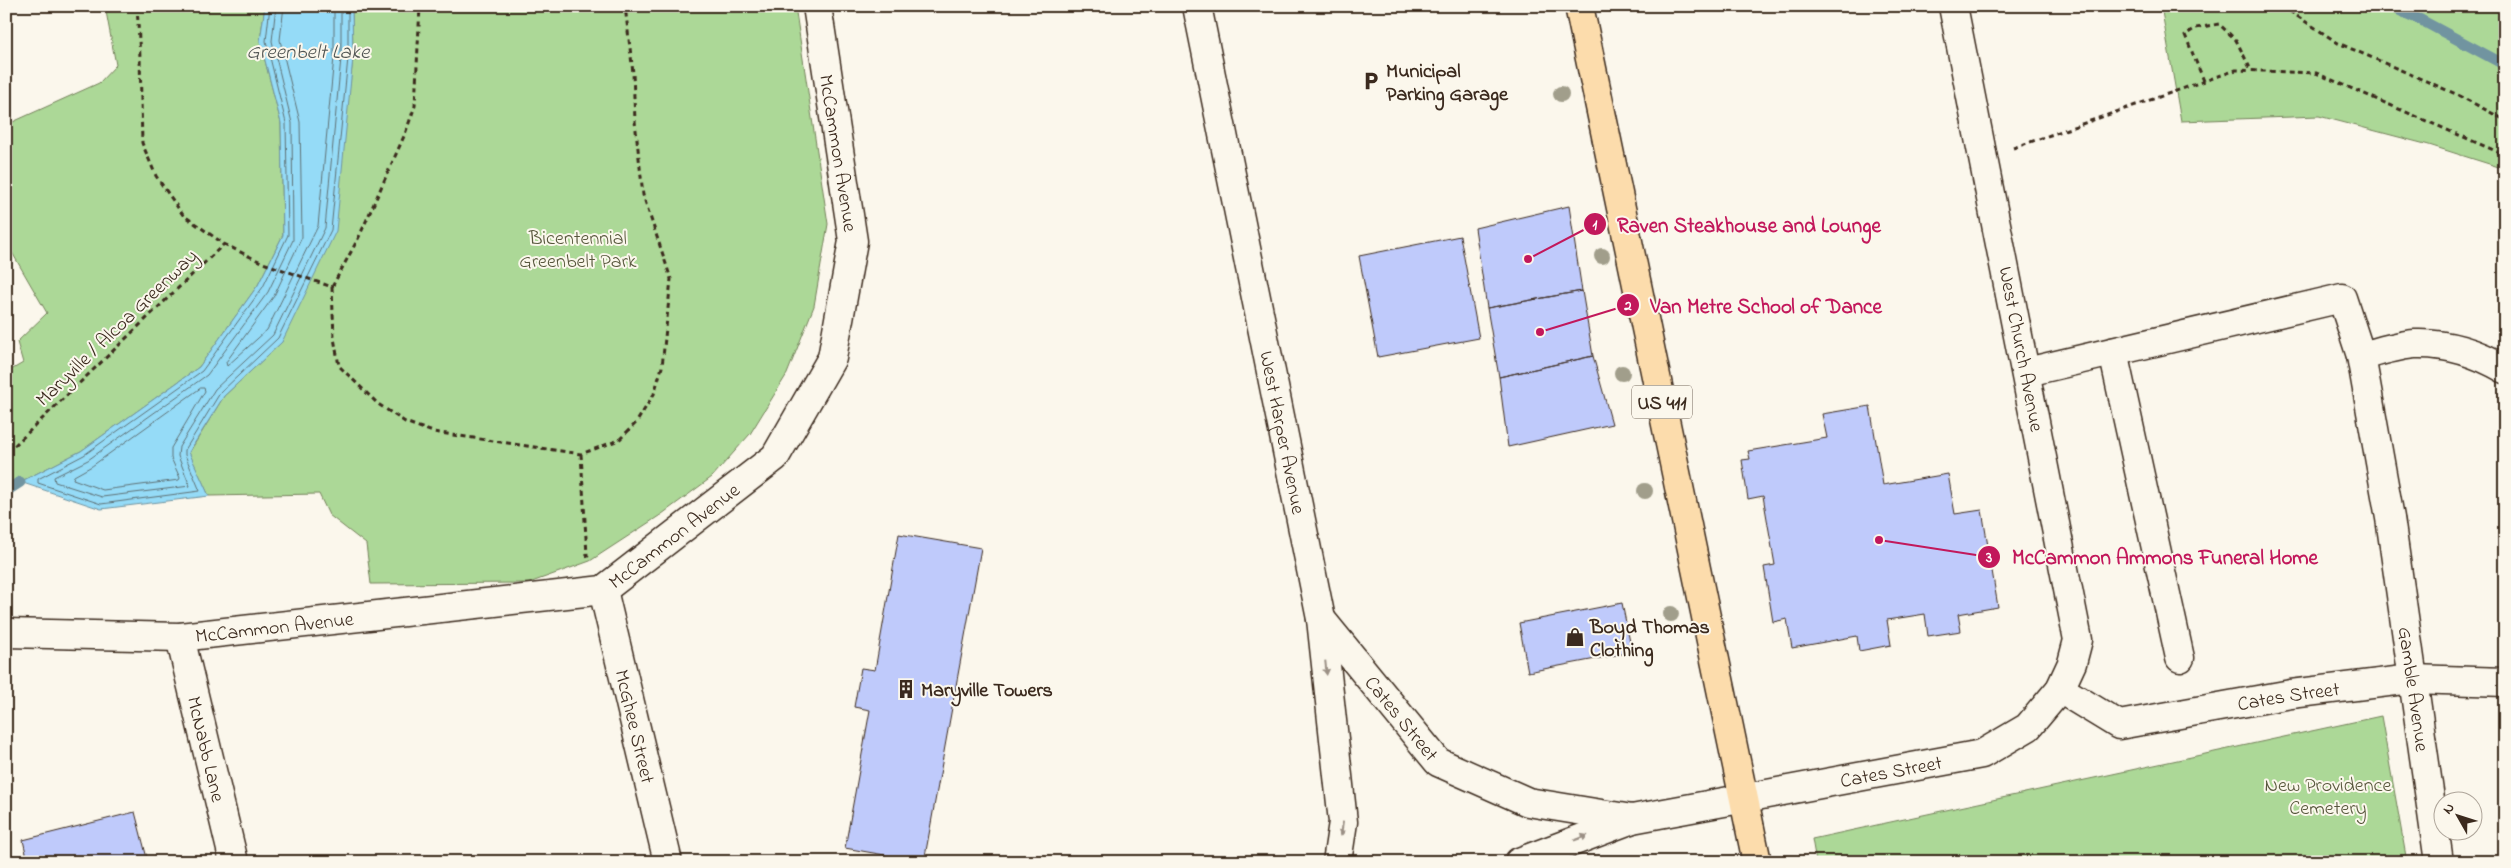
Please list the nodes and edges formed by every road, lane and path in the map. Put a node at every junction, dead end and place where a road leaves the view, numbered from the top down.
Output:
1 (137, 6) edge
2 (420, 6) edge
3 (625, 6) edge
4 (816, 6) edge
5 (1197, 6) edge
6 (1579, 6) edge
7 (1953, 6) edge
8 (2282, 6) edge
9 (2252, 70) junction
10 (2204, 81) junction
11 (2505, 120) edge
12 (2011, 148) dead end
13 (2505, 155) edge
14 (224, 244) junction
15 (332, 287) junction
16 (2113, 352) junction
17 (2361, 356) junction
18 (2505, 370) edge
19 (2027, 372) junction
20 (6, 446) edge
21 (581, 454) junction
22 (603, 590) junction
23 (1321, 619) junction
24 (6, 633) edge
25 (180, 637) junction
26 (2180, 658) dead end
27 (2412, 679) junction
28 (2505, 682) edge
29 (2060, 689) junction
30 (1744, 798) junction
31 (1632, 819) junction
32 (234, 862) edge
33 (668, 862) edge
34 (1337, 862) edge
35 (1519, 862) edge
36 (1757, 862) edge
37 (2439, 862) edge

1 - 14 path
2 - 15 path
3 - 21 path
4 - 22 street, McCammon Avenue
5 - 23 street, West Harper Avenue
6 - 30 main road, US 411
7 - 19 street, West Church Avenue
8 - 11 path
9 - 10 path
9 - 10 path
9 - 13 path
10 - 12 path
14 - 15 path
14 - 20 path, Maryville / Alcoa Greenway
15 - 21 path
16 - 17 street, Gamble Avenue
16 - 19 street
16 - 26 street
17 - 18 street
17 - 27 street, Gamble Avenue
19 - 29 street, West Church Avenue
21 - 22 path
22 - 25 street, McCammon Avenue
22 - 33 street, McGhee Street
23 - 31 street, Cates Street
23 -> 34 street, West Harper Avenue
24 - 25 street, McCammon Avenue
25 - 32 street, McNabb Lane
27 - 28 street, Cates Street
27 - 29 street, Cates Street
27 - 37 street, Gamble Avenue
29 - 30 street, Cates Street
30 - 31 street, Cates Street
30 - 36 main road, US 411
35 -> 31 street

